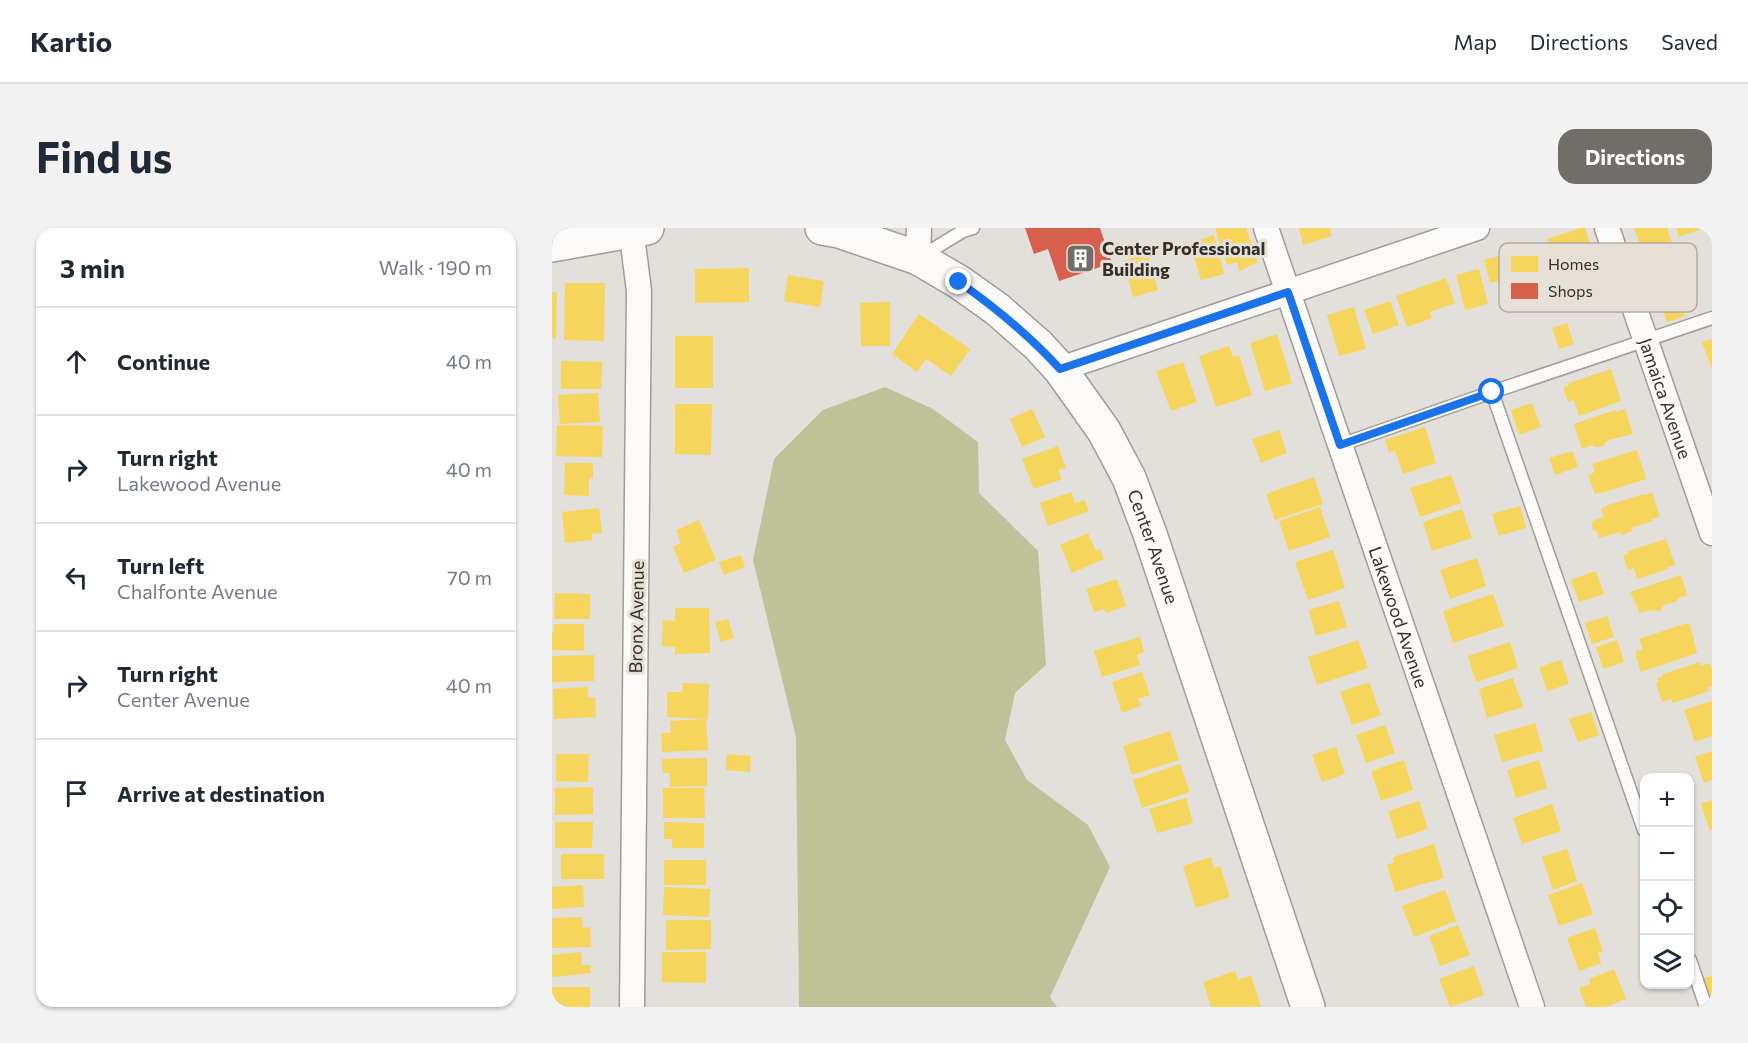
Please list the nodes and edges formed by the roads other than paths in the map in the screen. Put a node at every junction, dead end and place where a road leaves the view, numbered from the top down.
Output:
1 (822, 228) edge
2 (973, 228) edge
3 (1266, 228) edge
4 (1477, 228) edge
5 (1607, 228) edge
6 (636, 229) edge
7 (919, 243) edge
8 (1612, 243) edge
9 (552, 244) edge
10 (1288, 292) junction
11 (1637, 312) edge
12 (1712, 318) edge
13 (1646, 339) junction
14 (1060, 369) junction
15 (1492, 392) junction
16 (1340, 445) junction
17 (1712, 533) edge
18 (1643, 827) edge
19 (1694, 974) edge
20 (632, 1007) edge
21 (1308, 1007) edge
22 (1532, 1007) edge
23 (1706, 1007) edge

1 - 7 street, Center Avenue
2 - 7 lane
3 - 10 street, Lakewood Avenue
4 - 10 street
5 - 8 street, Jamaica Avenue
6 - 9 street
6 - 20 street, Bronx Avenue
7 - 14 street, Center Avenue
10 - 14 street
10 - 16 street, Lakewood Avenue
11 - 13 street, Jamaica Avenue
12 - 13 lane
13 - 15 lane
13 - 17 street, Jamaica Avenue
14 - 21 street, Center Avenue
15 - 16 lane
15 - 18 lane
16 - 22 street, Lakewood Avenue
19 - 23 lane

